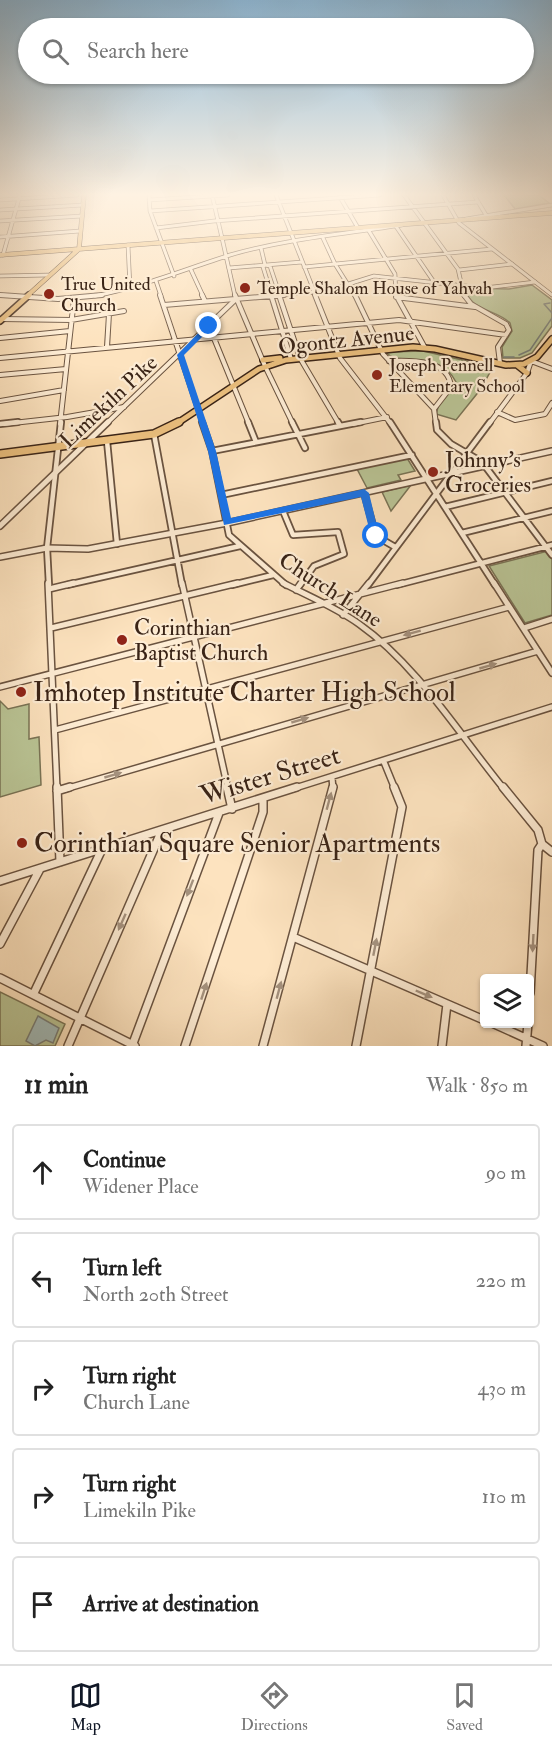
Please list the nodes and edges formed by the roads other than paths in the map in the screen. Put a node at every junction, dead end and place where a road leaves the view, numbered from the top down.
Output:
1 (161, 243) edge
2 (294, 243) edge
3 (79, 244) edge
4 (148, 244) edge
5 (223, 244) edge
6 (289, 244) edge
7 (326, 244) edge
8 (377, 244) edge
9 (409, 244) edge
10 (440, 244) edge
11 (486, 244) edge
12 (128, 245) junction
13 (261, 248) junction
14 (78, 249) junction
15 (492, 249) junction
16 (69, 250) junction
17 (1, 255) edge
18 (448, 255) junction
19 (226, 257) junction
20 (417, 257) junction
21 (387, 260) junction
22 (65, 262) junction
23 (303, 264) junction
24 (335, 264) junction
25 (512, 264) junction
26 (265, 265) junction
27 (229, 268) junction
28 (191, 270) junction
29 (459, 270) junction
30 (50, 275) junction
31 (0, 276) edge
32 (174, 276) junction
33 (395, 277) junction
34 (156, 282) junction
35 (434, 282) junction
36 (536, 282) junction
37 (350, 283) junction
38 (462, 286) junction
39 (130, 288) junction
40 (315, 292) junction
41 (0, 295) edge
42 (279, 295) junction
43 (552, 295) edge
44 (272, 296) junction
45 (27, 297) junction
46 (396, 297) junction
47 (74, 299) junction
48 (236, 299) junction
49 (205, 301) junction
50 (164, 305) junction
51 (475, 307) junction
52 (124, 311) dead end
53 (109, 314) junction
54 (1, 320) edge
55 (71, 320) junction
56 (409, 321) junction
57 (369, 322) junction
58 (209, 326) junction
59 (328, 326) junction
60 (291, 330) junction
61 (70, 331) junction
62 (283, 331) junction
63 (252, 334) junction
64 (506, 335) junction
65 (214, 337) junction
66 (0, 338) edge
67 (196, 339) junction
68 (552, 339) edge
69 (176, 341) junction
70 (107, 347) junction
71 (425, 348) junction
72 (382, 350) junction
73 (68, 351) junction
74 (339, 354) junction
75 (180, 355) junction
76 (0, 358) edge
77 (300, 358) junction
78 (291, 359) junction
79 (389, 361) junction
80 (531, 361) junction
81 (264, 363) junction
82 (500, 363) junction
83 (514, 364) junction
84 (551, 368) edge
85 (66, 369) junction
86 (527, 374) junction
87 (0, 375) edge
88 (233, 386) junction
89 (64, 390) junction
90 (0, 401) edge
91 (552, 403) edge
92 (126, 406) junction
93 (434, 409) junction
94 (198, 411) junction
95 (497, 412) junction
96 (62, 417) junction
97 (387, 417) junction
98 (0, 424) edge
99 (340, 426) junction
100 (154, 434) junction
101 (299, 434) junction
102 (107, 441) junction
103 (256, 442) junction
104 (87, 444) junction
105 (58, 447) junction
106 (305, 448) dead end
107 (212, 451) junction
108 (552, 451) edge
109 (466, 453) junction
110 (0, 454) edge
111 (412, 454) junction
112 (485, 466) junction
113 (56, 473) junction
114 (451, 474) junction
115 (427, 478) junction
116 (552, 482) edge
117 (364, 493) junction
118 (436, 493) junction
119 (505, 493) junction
120 (221, 495) junction
121 (446, 507) junction
122 (283, 511) junction
123 (552, 511) edge
124 (524, 518) junction
125 (227, 523) junction
126 (0, 526) edge
127 (172, 533) junction
128 (462, 534) junction
129 (117, 544) junction
130 (240, 546) junction
131 (549, 546) edge
132 (395, 547) junction
133 (47, 548) junction
134 (552, 555) edge
135 (0, 557) edge
136 (177, 560) junction
137 (482, 564) junction
138 (273, 575) junction
139 (49, 589) junction
140 (296, 590) junction
141 (186, 596) junction
142 (360, 596) junction
143 (323, 605) junction
144 (509, 607) junction
145 (343, 615) junction
146 (552, 620) edge
147 (51, 628) junction
148 (524, 628) junction
149 (194, 638) junction
150 (380, 642) junction
151 (538, 651) junction
152 (552, 673) edge
153 (53, 674) junction
154 (423, 685) junction
155 (0, 687) edge
156 (205, 689) junction
157 (552, 707) edge
158 (55, 730) junction
159 (461, 737) junction
160 (218, 744) junction
161 (384, 762) junction
162 (332, 778) junction
163 (57, 791) junction
164 (263, 800) junction
165 (232, 809) junction
166 (219, 813) junction
167 (162, 830) junction
168 (542, 844) junction
169 (102, 849) junction
170 (552, 852) edge
171 (60, 862) junction
172 (40, 868) junction
173 (0, 881) edge
174 (293, 937) junction
175 (0, 944) edge
176 (370, 971) junction
177 (531, 974) edge
178 (0, 978) edge
179 (34, 993) junction
180 (447, 1004) junction
181 (80, 1018) junction
182 (480, 1018) edge
183 (501, 1028) edge
184 (527, 1042) edge
185 (68, 1046) edge
186 (133, 1046) edge
187 (185, 1046) edge
188 (263, 1046) edge
189 (356, 1046) edge
190 (442, 1046) edge
191 (543, 1046) edge

1 - 32 street
2 - 23 street
3 - 14 main road
4 - 12 main road
5 - 19 street
6 - 13 street
7 - 24 street
8 - 21 street
9 - 20 street
10 - 18 street
11 - 15 street
12 - 14 main road
12 - 39 street
13 - 19 street
13 - 26 street
14 - 16 main road
14 - 22 main road
15 - 18 street
15 - 25 street
16 - 17 main road
16 - 22 main road
18 - 20 street
18 - 29 street
19 - 27 street
19 - 28 street
20 - 21 street
20 - 35 street
21 - 24 street
21 - 33 street
22 - 30 main road
23 - 24 street
23 - 26 street
23 - 40 street
24 - 37 street
25 - 29 street
25 - 36 street
26 - 27 street
26 - 42 street
26 - 44 street
27 - 48 street
28 - 32 street
28 - 49 street
29 - 38 street
30 - 31 street
30 - 45 main road
32 - 34 street
33 - 35 street
33 - 37 street
33 - 46 street
34 - 39 street
34 - 50 street, Church Lane
35 - 38 street
36 - 38 street
36 - 43 street
37 - 40 street
37 - 57 street
38 - 51 street
39 - 47 street
40 - 42 street
40 - 59 street
41 - 45 street
42 - 44 street
42 - 60 street
44 - 48 street
44 - 62 street
45 - 47 street
45 - 54 main road
46 - 51 street
46 - 56 street
47 - 55 street
48 - 49 street
48 - 58 street, Limekiln Pike
48 - 63 street
49 - 50 street
50 - 69 street, Church Lane
51 - 64 street
52 - 53 street
53 - 55 street
53 - 70 street
54 - 55 street
55 - 61 street
56 - 57 street
56 - 64 street
56 - 71 street
57 - 59 street
57 - 72 street
58 - 65 street
58 - 67 street, Limekiln Pike
59 - 60 street
59 - 74 street
60 - 62 street
60 - 77 street
61 - 66 street
61 - 73 street
62 - 63 street
62 - 78 street
63 - 65 street
63 - 81 street
64 - 82 street
65 - 67 street
65 - 88 street
67 - 69 street
67 - 75 street, Limekiln Pike
68 - 80 main road
69 - 70 street
69 - 75 street, Church Lane
70 - 73 street
71 - 72 main road, Ogontz Avenue
71 - 82 main road, Ogontz Avenue
72 - 74 main road, Ogontz Avenue
72 - 79 street
73 - 76 street
73 - 85 street
74 - 77 main road, Ogontz Avenue
74 - 97 street
75 - 92 street, Limekiln Pike
75 - 94 street, Church Lane
77 - 78 main road, Ogontz Avenue
77 - 99 street
78 - 81 main road, Ogontz Avenue
79 - 93 street
79 - 93 street
80 - 82 main road, Ogontz Avenue
80 - 83 main road, Ogontz Avenue
80 - 84 street
80 - 86 street
81 - 88 main road, Ogontz Avenue
81 - 101 street
82 - 83 main road, Ogontz Avenue
83 - 86 main road
85 - 87 street
85 - 89 street
86 - 95 street
88 - 94 main road, Ogontz Avenue
88 - 103 street
89 - 90 street
89 - 96 street
91 - 95 street
92 - 96 street
92 - 104 street, Limekiln Pike
93 - 109 street
94 - 100 main road, Ogontz Avenue
94 - 107 street, Church Lane
95 - 109 street
96 - 98 street
96 - 105 street
97 - 99 street
97 - 111 street
99 - 101 street
100 - 102 main road, Ogontz Avenue
100 - 127 street
101 - 103 street
101 - 106 street
102 - 104 main road, Ogontz Avenue
102 - 129 street
103 - 107 street
104 - 105 main road, Ogontz Avenue
104 - 113 street, Limekiln Pike
105 - 110 main road, Ogontz Avenue
105 - 113 street
107 - 120 street, Church Lane
108 - 112 street
109 - 112 street
109 - 114 street
111 - 115 street
111 - 120 street
112 - 114 street
112 - 119 street
113 - 126 street, Limekiln Pike
113 - 133 street
114 - 115 street
114 - 118 street
115 - 117 street
115 - 118 street
116 - 119 street
117 - 122 street
117 - 132 street
118 - 121 street
118 - 132 street
119 - 121 street
119 - 124 street
120 - 125 street, Church Lane
121 - 128 street
122 - 125 street
122 - 140 street
123 - 124 street
124 - 128 street
124 - 131 street
125 - 127 street
125 - 130 street, Church Lane
127 - 129 street
127 - 136 street
128 - 137 street
129 - 133 street
130 - 136 street
130 - 138 street, Church Lane
131 - 134 street
131 - 137 street
132 - 142 street
133 - 135 street
133 - 139 street
136 - 139 street
136 - 141 street
137 - 142 street
137 - 144 street
138 - 140 street, Church Lane
138 - 141 street
139 - 147 street
140 - 143 street, Church Lane
141 - 147 street
141 - 149 street
142 - 143 street
142 - 145 street
143 - 145 street, Church Lane
143 - 149 street
144 - 148 street
144 -> 150 street
145 - 150 street, Church Lane
146 - 148 street
147 - 153 street
148 - 151 street
149 - 153 street
149 - 156 street
150 - 154 street, Church Lane
150 - 156 street
151 - 152 street
154 -> 151 street
153 - 155 street
153 - 158 street
154 - 159 street, Church Lane
160 -> 154 street
156 - 158 street
156 - 160 street
157 - 159 street, Wister Street
158 - 163 street
159 - 161 street, Wister Street
159 - 168 street, Church Lane
163 -> 160 street
160 - 165 street
161 - 162 street, Wister Street
176 -> 161 street
162 - 164 street, Wister Street
174 -> 162 street
163 - 171 street
164 - 165 street, Wister Street
187 -> 164 street
165 - 166 street, Wister Street
166 - 167 street, Wister Street
166 -> 186 street
167 - 169 street, Wister Street
167 -> 181 street
168 - 170 street, Church Lane
168 -> 177 street
169 - 171 street, Wister Street
169 - 179 street
171 - 172 street, Wister Street
172 - 173 street, Wister Street
172 - 175 street
174 - 176 street
188 -> 174 street
176 -> 180 street
176 - 189 street
178 - 179 street
179 - 181 street
180 - 182 street
180 - 190 street
181 - 185 street
181 - 186 street
183 - 184 street
184 - 191 street

